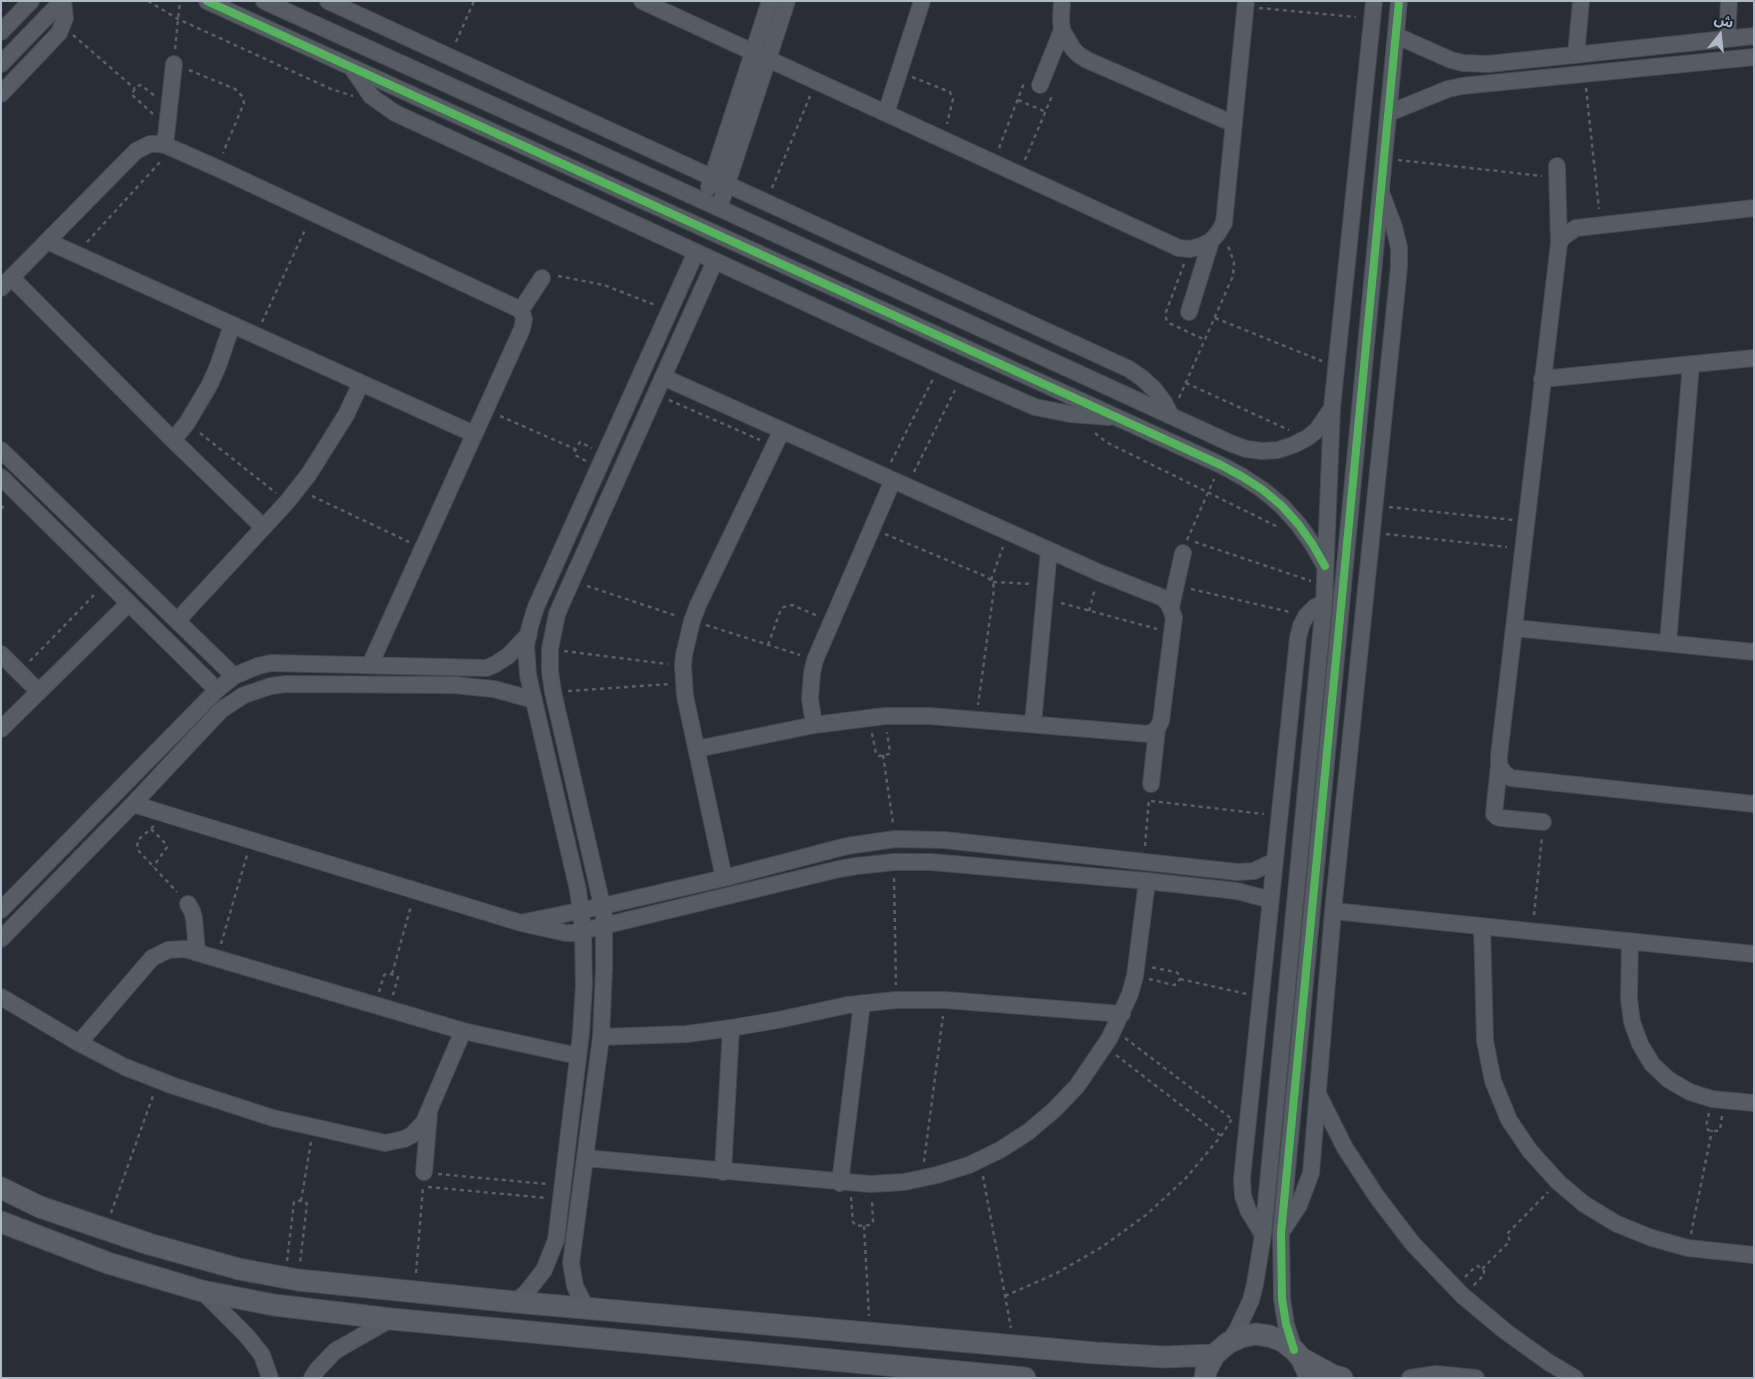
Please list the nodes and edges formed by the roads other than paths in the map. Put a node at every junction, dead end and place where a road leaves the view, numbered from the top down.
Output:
1 (31, 1) edge
2 (63, 1) edge
3 (207, 1) edge
4 (264, 1) edge
5 (328, 1) edge
6 (642, 1) edge
7 (770, 1) edge
8 (787, 1) edge
9 (922, 1) edge
10 (1062, 1) edge
11 (1374, 1) edge
12 (1399, 1) edge
13 (1581, 1) edge
14 (1729, 1) edge
15 (1246, 4) edge
16 (1062, 30) junction
17 (1, 32) edge
18 (1397, 36) junction
19 (1754, 36) edge
20 (1727, 39) junction
21 (761, 55) junction
22 (1576, 55) junction
23 (1754, 57) edge
24 (1, 64) edge
25 (174, 64) road end
26 (352, 68) junction
27 (1046, 90) road end
28 (1, 94) edge
29 (886, 112) junction
30 (1389, 113) junction
31 (1234, 124) junction
32 (168, 147) junction
33 (1557, 172) road end
34 (719, 181) junction
35 (1381, 192) junction
36 (704, 201) junction
37 (719, 208) junction
38 (1754, 208) edge
39 (1214, 237) junction
40 (47, 241) junction
41 (1559, 243) junction
42 (696, 252) junction
43 (715, 261) junction
44 (542, 278) road end
45 (6, 283) edge
46 (521, 310) junction
47 (1189, 312) dead end
48 (232, 325) junction
49 (1754, 358) edge
50 (1691, 364) junction
51 (663, 377) junction
52 (1542, 379) junction
53 (362, 383) junction
54 (1332, 408) junction
55 (1171, 416) junction
56 (1119, 417) junction
57 (782, 430) junction
58 (474, 434) junction
59 (173, 440) junction
60 (1, 450) edge
61 (1, 477) edge
62 (895, 481) junction
63 (263, 527) junction
64 (1185, 546) road end
65 (1049, 550) junction
66 (1325, 566) junction
67 (129, 603) junction
68 (1324, 603) junction
69 (1171, 608) junction
70 (177, 621) junction
71 (1514, 628) junction
72 (529, 634) junction
73 (1668, 643) junction
74 (1754, 652) edge
75 (1, 654) edge
76 (370, 665) junction
77 (234, 676) junction
78 (217, 690) junction
79 (39, 692) junction
80 (534, 700) junction
81 (1033, 724) junction
82 (814, 725) junction
83 (1157, 729) junction
84 (1, 730) edge
85 (697, 749) junction
86 (1499, 765) junction
87 (1151, 784) road end
88 (133, 804) junction
89 (1754, 804) edge
90 (1543, 822) road end
91 (1275, 862) junction
92 (724, 878) junction
93 (1147, 881) junction
94 (1271, 900) junction
95 (188, 904) road end
96 (603, 906) junction
97 (1, 910) edge
98 (581, 910) junction
99 (1333, 911) junction
100 (521, 922) junction
101 (604, 924) junction
102 (1482, 926) junction
103 (583, 930) junction
104 (1, 939) edge
105 (1630, 941) junction
106 (197, 952) junction
107 (1754, 954) edge
108 (1, 996) edge
109 (862, 1003) junction
110 (1122, 1014) junction
111 (731, 1028) junction
112 (463, 1031) junction
113 (600, 1037) junction
114 (79, 1043) junction
115 (578, 1056) junction
116 (1319, 1096) junction
117 (1754, 1103) edge
118 (430, 1112) junction
119 (585, 1158) junction
120 (723, 1172) junction
121 (424, 1180) road end
122 (845, 1183) junction
123 (1, 1188) edge
124 (1, 1222) edge
125 (1281, 1233) junction
126 (1263, 1235) junction
127 (1754, 1255) edge
128 (202, 1291) junction
129 (515, 1302) junction
130 (586, 1308) junction
131 (391, 1319) junction
132 (1221, 1349) junction
133 (1297, 1354) junction
134 (270, 1378) edge
135 (312, 1378) edge
136 (1026, 1378) edge
137 (1205, 1378) edge
138 (1309, 1378) edge
139 (1342, 1378) edge
140 (1410, 1378) edge
141 (1476, 1378) edge
142 (1575, 1378) edge

1 - 17 street
2 - 24 street
2 - 28 street
3 - 26 street
4 - 36 street
5 - 34 street
6 - 21 street
7 - 21 street
8 - 21 street
9 - 29 street
10 - 16 street
11 - 54 street
12 - 18 street
13 - 22 street
14 - 20 street
15 - 31 street
16 - 27 street
16 - 31 street
18 - 22 street
18 - 30 street
19 - 20 street
20 - 22 street
21 - 29 street
21 - 34 street
23 - 30 street
25 - 32 street
26 - 42 street
26 - 56 street
29 - 39 street
30 - 35 street
31 - 39 street
32 - 40 street
32 - 46 street
33 - 41 street
34 - 36 street
34 - 37 street
34 - 55 street
35 - 99 street
35 - 125 street
36 - 37 street
37 - 55 street
38 - 41 street
39 - 47 street
40 - 45 street
40 - 48 street
41 - 52 street
42 - 43 street
42 - 72 street
43 - 51 street
43 - 56 street
44 - 46 street
45 - 59 street
46 - 58 street
48 - 53 street
48 - 59 street
49 - 50 street
50 - 52 street
50 - 73 street
51 - 57 street
51 - 96 street
52 - 71 street
53 - 58 street
53 - 63 street
54 - 55 street
54 - 66 street
56 - 66 street
57 - 62 street
57 - 85 street
58 - 76 street
59 - 63 street
60 - 70 street
61 - 67 street
62 - 65 street
62 - 82 street
63 - 70 street
64 - 69 street
65 - 69 street
65 - 81 street
66 - 68 street
67 - 78 street
67 - 79 street
68 - 91 street
68 - 126 street
69 - 83 street
70 - 77 street
71 - 73 street
71 - 86 street
72 - 76 street
72 - 80 street
73 - 74 street
75 - 79 street
76 - 77 street
77 - 78 street
78 - 97 street
79 - 84 street
80 - 88 street
80 - 98 street
81 - 82 street
81 - 83 street
82 - 85 street
83 - 87 street
85 - 92 street
86 - 89 street
86 - 90 street
88 - 100 street
88 - 104 street
91 - 92 street
91 - 94 street
92 - 96 street
93 - 94 street
93 - 101 street
93 - 110 street
94 - 126 street
95 - 106 street
96 - 98 street
96 - 101 street
98 - 100 street
98 - 103 street
99 - 102 street
99 - 116 street
100 - 103 street
101 - 103 street
101 - 113 street
102 - 105 street
102 - 127 street
103 - 115 street
105 - 107 street
105 - 117 street
106 - 112 street
106 - 114 street
108 - 114 street
109 - 110 street
109 - 111 street
109 - 122 street
110 - 122 street
111 - 113 street
111 - 120 street
112 - 115 street
112 - 118 street
113 - 119 street
114 - 118 street
115 - 129 street
116 - 125 street
116 - 142 street
118 - 121 street
119 - 120 street
119 - 130 street
120 - 122 street
123 - 129 main road
124 - 128 main road
125 - 133 street
126 - 132 street
128 - 131 main road
128 - 134 street
129 - 130 main road
130 - 132 main road
131 - 135 street
131 - 136 main road
132 - 133 main road
132 - 137 main road
133 - 138 main road
133 - 139 main road
140 - 141 street

